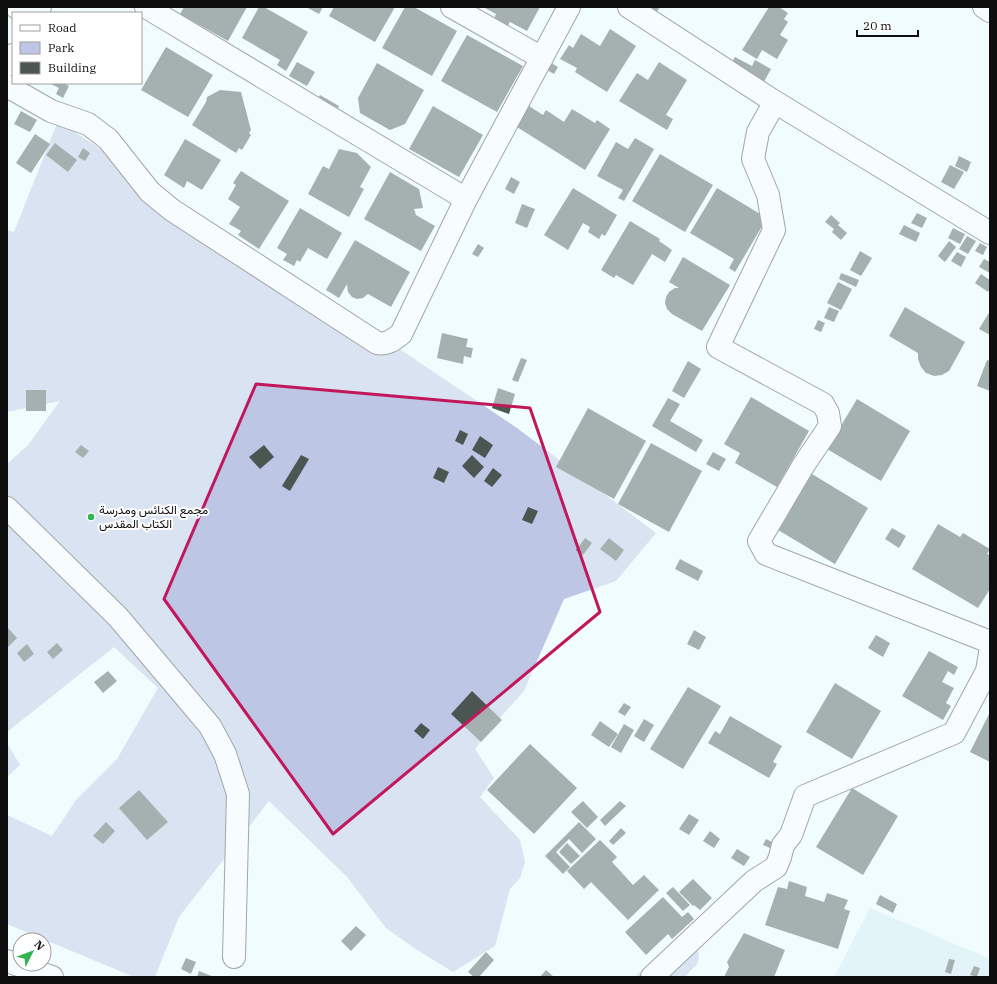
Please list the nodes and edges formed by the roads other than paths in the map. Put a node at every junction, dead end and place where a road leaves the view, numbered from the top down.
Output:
1 (146, 7) edge
2 (452, 7) edge
3 (569, 7) edge
4 (629, 7) edge
5 (984, 7) edge
6 (990, 11) edge
7 (542, 58) junction
8 (7, 86) edge
9 (775, 102) junction
10 (466, 199) junction
11 (990, 233) edge
12 (7, 508) edge
13 (990, 642) edge
14 (989, 665) edge
15 (234, 957) dead end
16 (7, 960) edge
17 (45, 976) edge
18 (652, 977) edge

1 - 10 street
2 - 7 street
3 - 7 street
4 - 9 street
5 - 6 street
7 - 10 street
8 - 10 street
9 - 11 street
9 - 13 street
12 - 15 street
14 - 18 street
16 - 17 street

